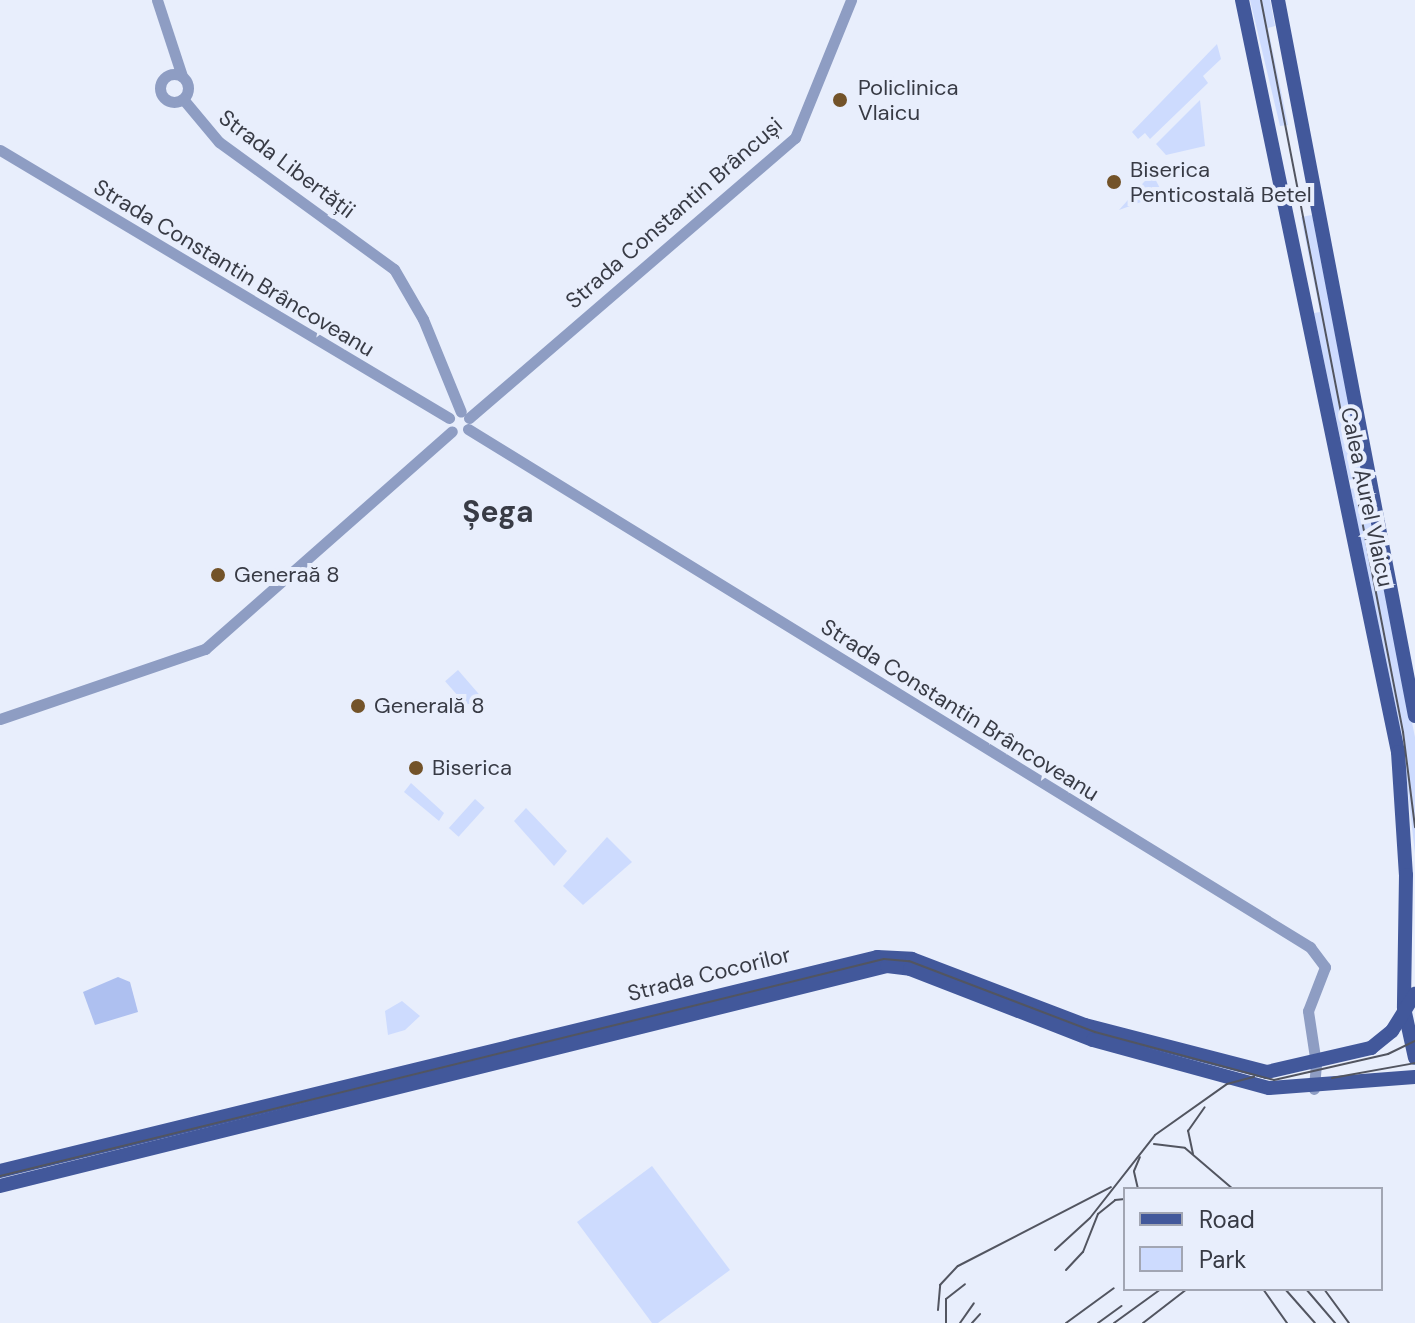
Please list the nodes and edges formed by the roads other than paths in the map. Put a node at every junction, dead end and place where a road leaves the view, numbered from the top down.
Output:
1 (157, 0) edge
2 (851, 0) edge
3 (1242, 0) edge
4 (1278, 0) edge
5 (182, 76) junction
6 (183, 99) junction
7 (0, 150) edge
8 (449, 418) junction
9 (466, 420) junction
10 (452, 431) junction
11 (1415, 716) edge
12 (0, 719) edge
13 (1415, 994) edge
14 (1404, 1008) junction
15 (1415, 1058) edge
16 (1316, 1064) junction
17 (1415, 1077) edge
18 (1315, 1085) junction
19 (0, 1171) edge
20 (0, 1186) edge

1 - 5 street
2 - 9 street, Strada Constantin Brâncuși
3 - 14 main road, Calea Aurel Vlaicu
4 - 11 main road, Calea Aurel Vlaicu
5 - 6 street
5 - 6 street
6 - 9 street, Strada Libertății
7 - 8 street, Strada Constantin Brâncoveanu
8 - 9 street, Strada Constantin Brâncuși
8 - 10 street
9 - 10 street
9 - 16 street, Strada Constantin Brâncoveanu
10 - 12 street
13 - 14 main road
14 - 15 main road, Calea Aurel Vlaicu
14 - 16 main road, Strada Cocorilor
16 - 18 street, Strada Constantin Brâncoveanu
16 - 19 main road, Strada Cocorilor
17 - 18 main road, Strada Cocorilor
18 - 20 main road, Strada Cocorilor

